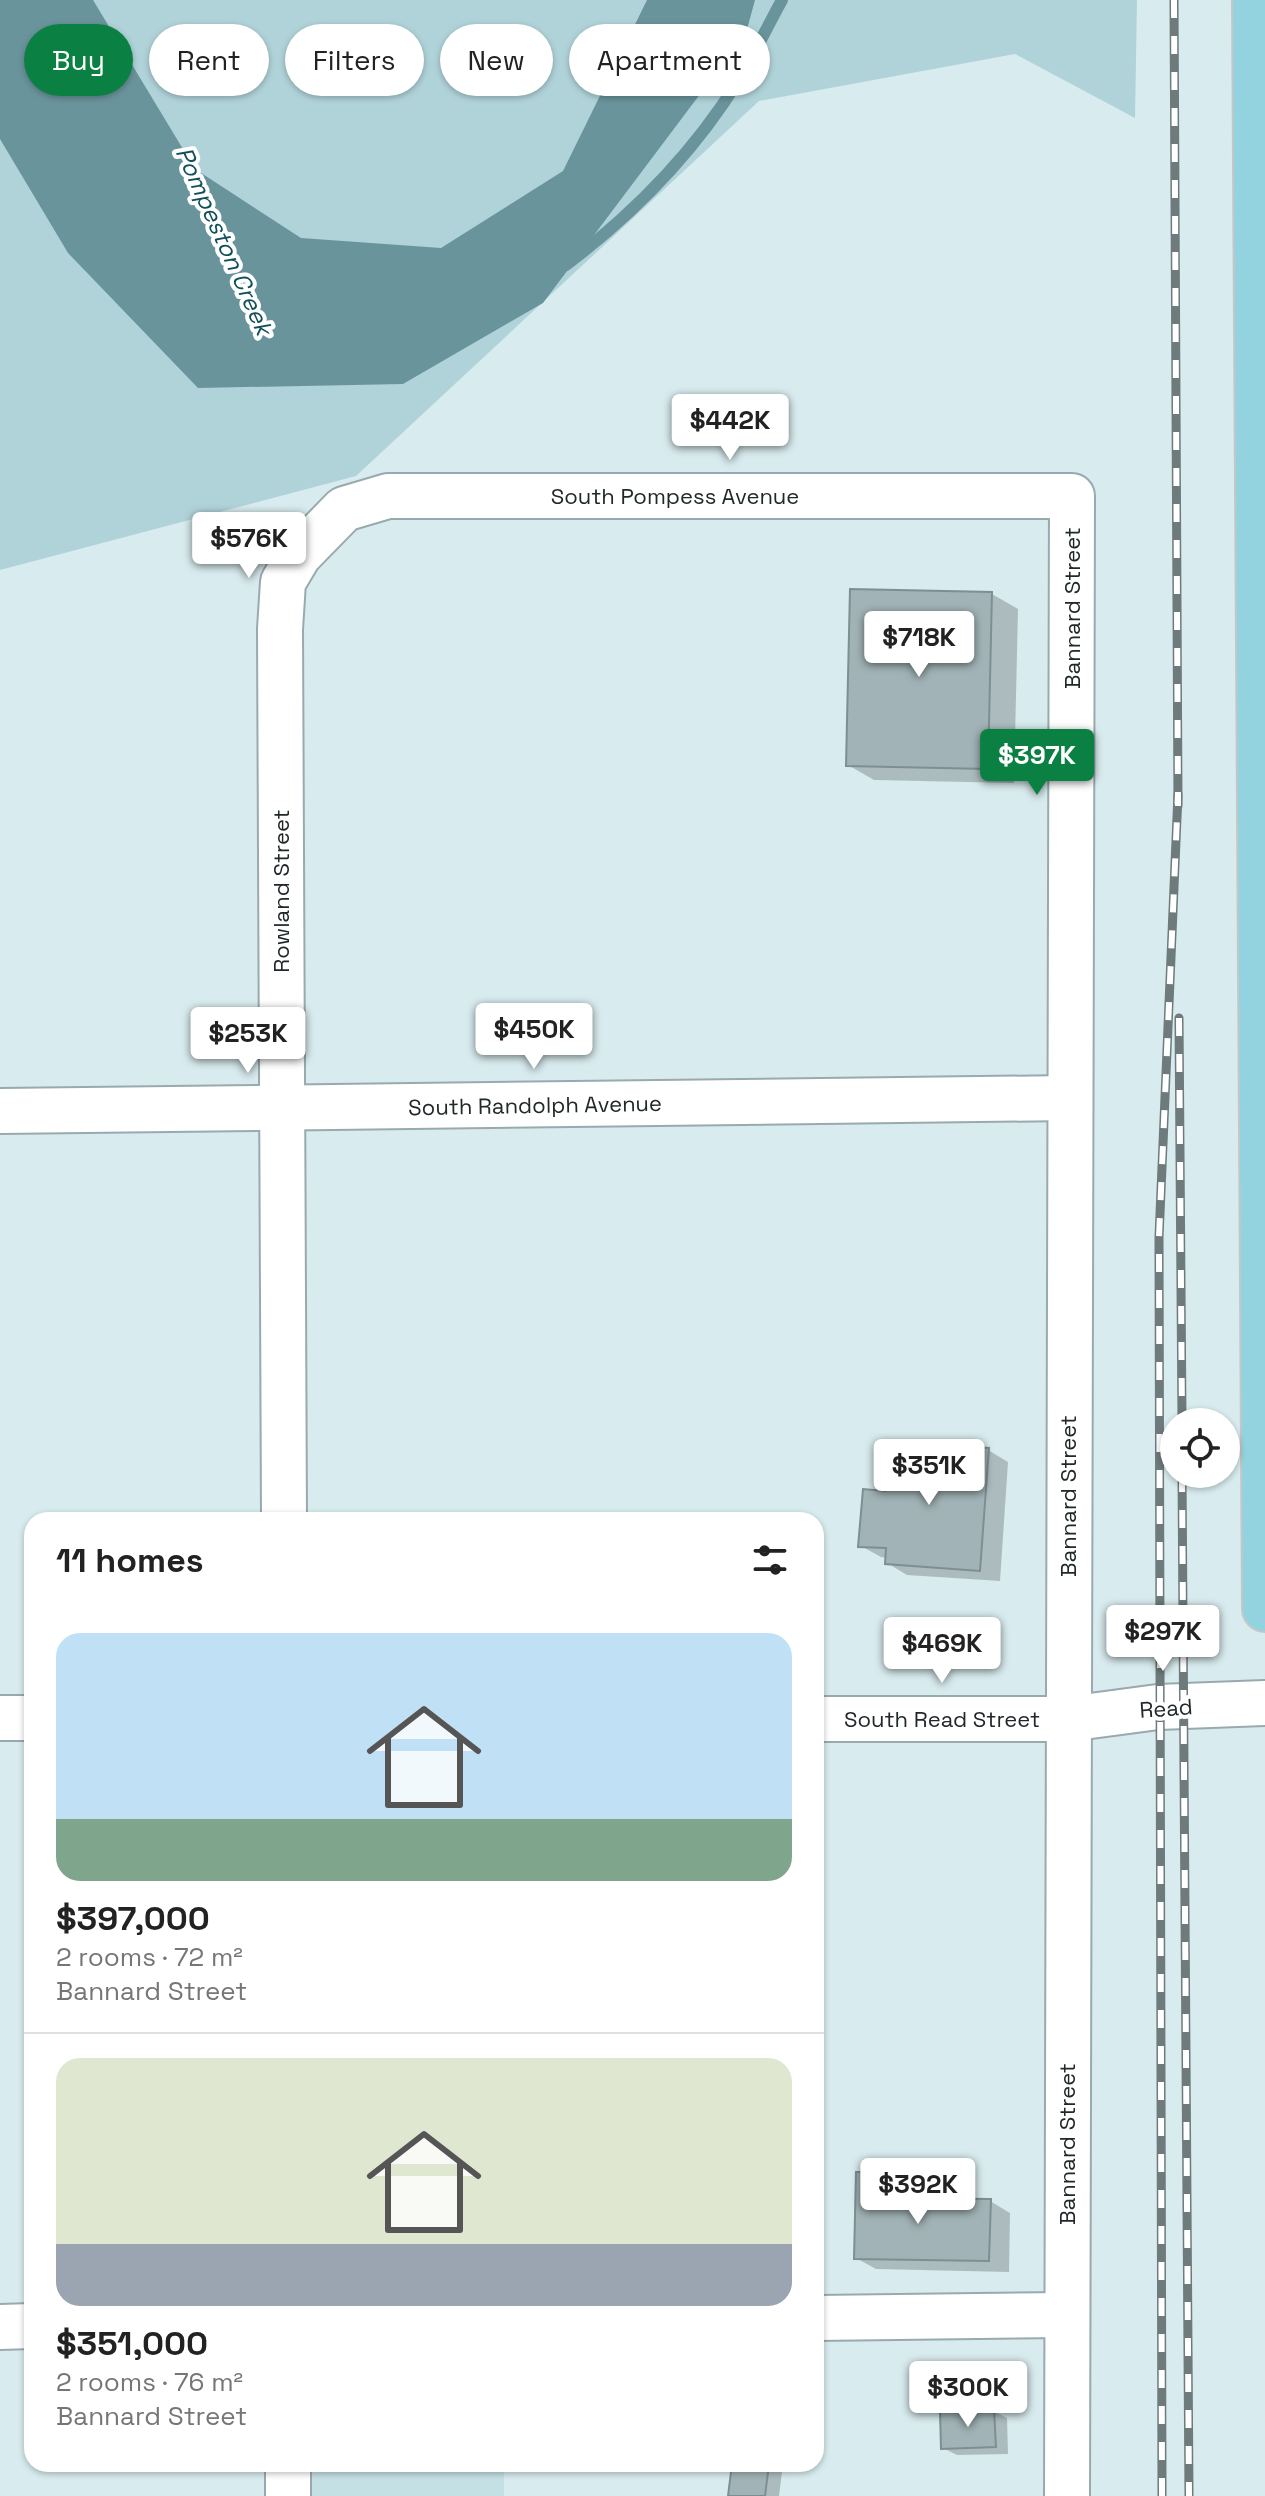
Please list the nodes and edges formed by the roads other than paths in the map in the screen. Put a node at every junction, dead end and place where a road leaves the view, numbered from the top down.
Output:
1 (1255, 0) edge
2 (1261, 473) edge
3 (1072, 496) joint
4 (299, 555) joint
5 (1263, 1096) edge
6 (1069, 1098) junction
7 (282, 1108) junction
8 (0, 1111) edge
9 (284, 1512) edge
10 (1265, 1609) edge
11 (1265, 1703) edge
12 (0, 1718) edge
13 (24, 1718) edge
14 (824, 1719) edge
15 (1068, 1719) junction
16 (1066, 2315) junction
17 (824, 2318) edge
18 (24, 2326) edge
19 (0, 2327) edge
20 (288, 2472) edge
21 (288, 2496) edge
22 (1067, 2496) edge

1 - 2 main road
2 - 5 main road
3 - 4 street, South Pompess Avenue
3 - 6 street, Bannard Street
4 - 7 street, Rowland Street
5 - 10 main road
6 - 7 street, South Randolph Avenue
6 - 15 street, Bannard Street
7 - 8 street, South Randolph Avenue
7 - 9 street, Rowland Street
11 - 15 street, Read
12 - 13 street
14 - 15 street, South Read Street
15 - 16 street, Bannard Street
16 - 17 street
16 - 22 street, Bannard Street
18 - 19 street
20 - 21 street

